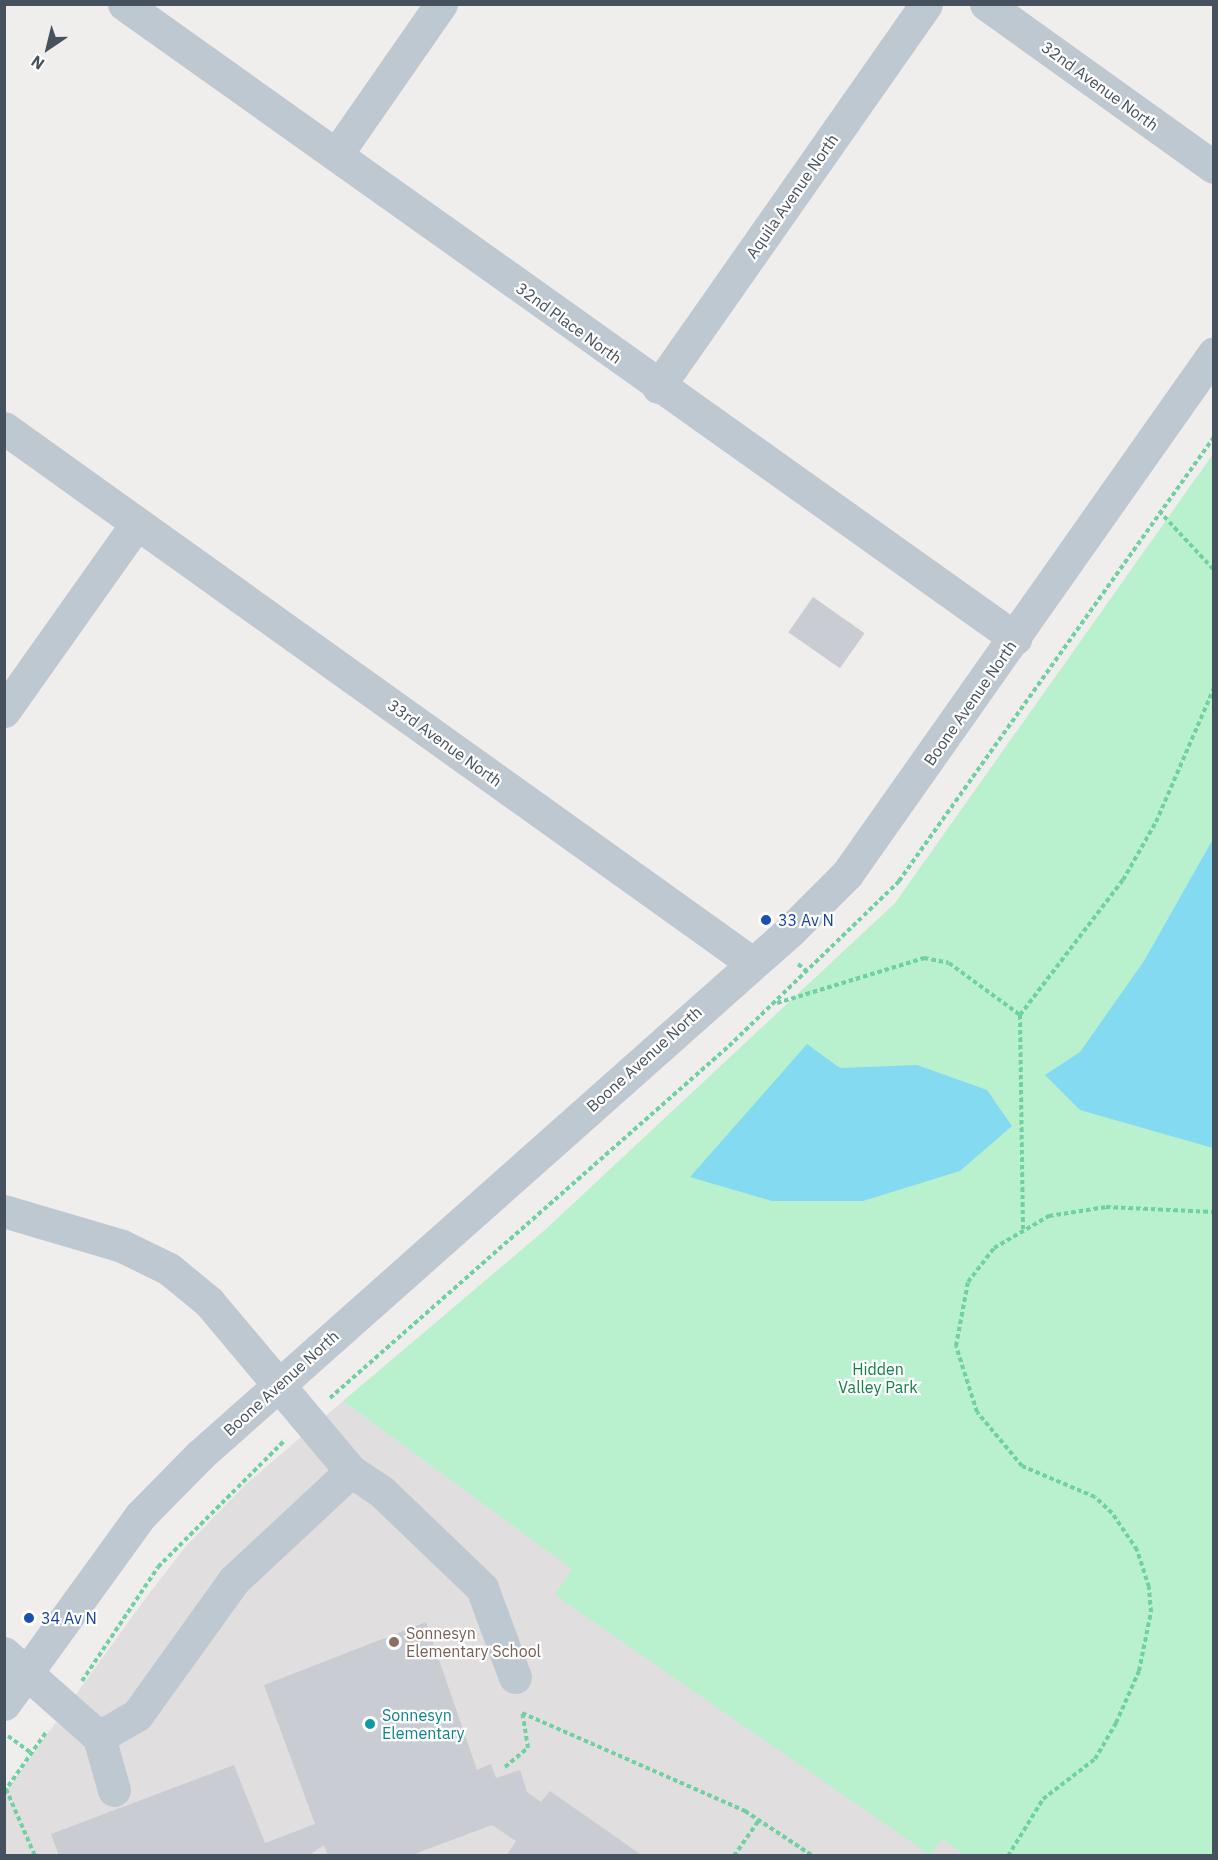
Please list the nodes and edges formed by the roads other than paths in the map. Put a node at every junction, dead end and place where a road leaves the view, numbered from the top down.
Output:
1 (124, 4) edge
2 (441, 4) edge
3 (926, 4) edge
4 (986, 4) edge
5 (336, 155) junction
6 (1214, 167) edge
7 (1214, 353) edge
8 (658, 387) junction
9 (4, 428) edge
10 (137, 523) junction
11 (1015, 638) junction
12 (4, 711) edge
13 (752, 963) junction
14 (4, 1211) edge
15 (277, 1386) junction
16 (351, 1471) junction
17 (16, 1661) edge
18 (515, 1677) road end
19 (4, 1704) edge
20 (99, 1737) junction
21 (114, 1790) dead end

1 - 5 street, 32nd Place North
2 - 5 street
3 - 8 street, Aquila Avenue North
4 - 6 street, 32nd Avenue North
5 - 8 street, 32nd Place North
7 - 11 street, Boone Avenue North
8 - 11 street, 32nd Place North
9 - 10 street, 33rd Avenue North
10 - 12 street
10 - 13 street, 33rd Avenue North
11 - 13 street, Boone Avenue North
13 - 15 street, Boone Avenue North
14 - 15 street
15 - 16 street
15 - 17 street, Boone Avenue North
16 - 18 street
16 - 20 street
17 - 19 street, Boone Avenue North
17 - 20 street
20 - 21 street

